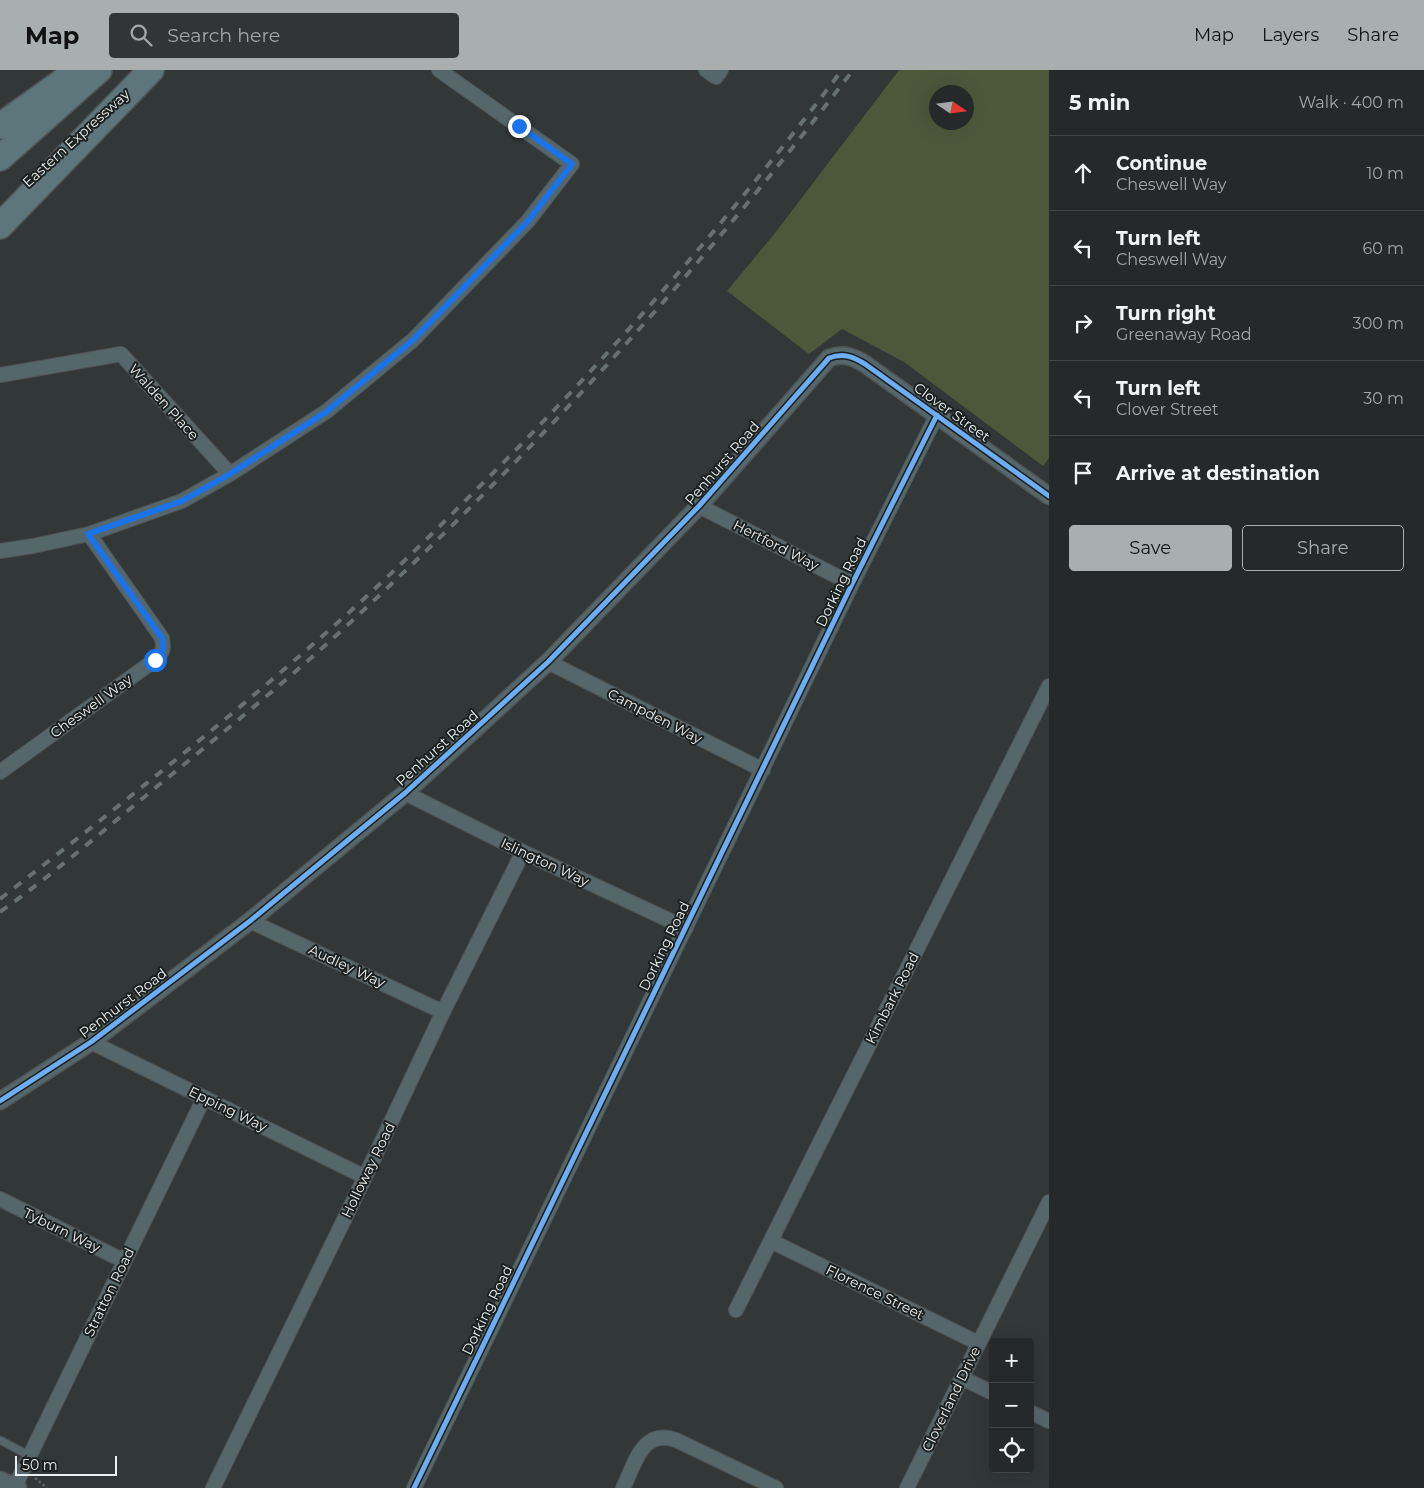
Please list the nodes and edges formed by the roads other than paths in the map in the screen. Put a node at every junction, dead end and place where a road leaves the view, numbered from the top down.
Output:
1 (79, 70) edge
2 (99, 70) edge
3 (151, 70) edge
4 (439, 70) edge
5 (706, 70) edge
6 (721, 70) edge
7 (0, 126) edge
8 (0, 158) edge
9 (0, 206) edge
10 (0, 226) edge
11 (837, 355) joint
12 (0, 375) edge
13 (937, 415) junction
14 (230, 474) junction
15 (1047, 491) edge
16 (699, 506) junction
17 (88, 534) junction
18 (0, 550) edge
19 (852, 584) junction
20 (548, 662) junction
21 (1049, 686) edge
22 (763, 770) junction
23 (0, 772) edge
24 (405, 793) junction
25 (522, 852) junction
26 (250, 921) junction
27 (686, 928) junction
28 (443, 1012) junction
29 (91, 1042) junction
30 (204, 1098) junction
31 (0, 1101) edge
32 (365, 1176) junction
33 (0, 1199) edge
34 (1049, 1202) edge
35 (771, 1241) junction
36 (124, 1261) junction
37 (736, 1310) dead end
38 (978, 1343) junction
39 (962, 1378) junction
40 (989, 1391) edge
41 (1034, 1414) edge
42 (1049, 1421) edge
43 (0, 1440) edge
44 (30, 1456) junction
45 (12, 1486) edge
46 (213, 1488) edge
47 (414, 1488) edge
48 (623, 1488) edge
49 (776, 1488) edge
50 (907, 1488) edge

1 - 7 highway
2 - 8 highway
3 - 9 highway, Eastern Expressway
3 - 10 highway
4 - 14 street
5 - 6 street
11 - 13 street, Clover Street
11 - 16 street, Penhurst Road
12 - 14 street, Walden Place
13 - 15 street, Clover Street
13 - 19 street, Dorking Road
14 - 17 street
16 - 19 street, Hertford Way
16 - 20 street, Penhurst Road
17 - 18 street
17 - 23 street, Cheswell Way
19 - 22 street, Dorking Road
20 - 22 street, Campden Way
20 - 24 street, Penhurst Road
21 - 35 street, Kimbark Road
22 - 27 street, Dorking Road
24 - 25 street, Islington Way
24 - 26 street, Penhurst Road
25 - 27 street, Islington Way
25 - 28 street, Holloway Road
26 - 28 street, Audley Way
26 - 29 street, Penhurst Road
27 - 47 street, Dorking Road
28 - 32 street, Holloway Road
29 - 30 street, Epping Way
29 - 31 street, Penhurst Road
30 - 32 street, Epping Way
30 - 36 street, Stratton Road
32 - 46 street, Holloway Road
33 - 36 street, Tyburn Way
34 - 38 street, Cloverland Drive
35 - 37 street, Kimbark Road
35 - 38 street, Florence Street
36 - 44 street, Stratton Road
38 - 39 street, Cloverland Drive
39 - 40 street
39 - 50 street, Cloverland Drive
41 - 42 street
43 - 44 lane
44 - 45 street, Stratton Road
48 - 49 street

